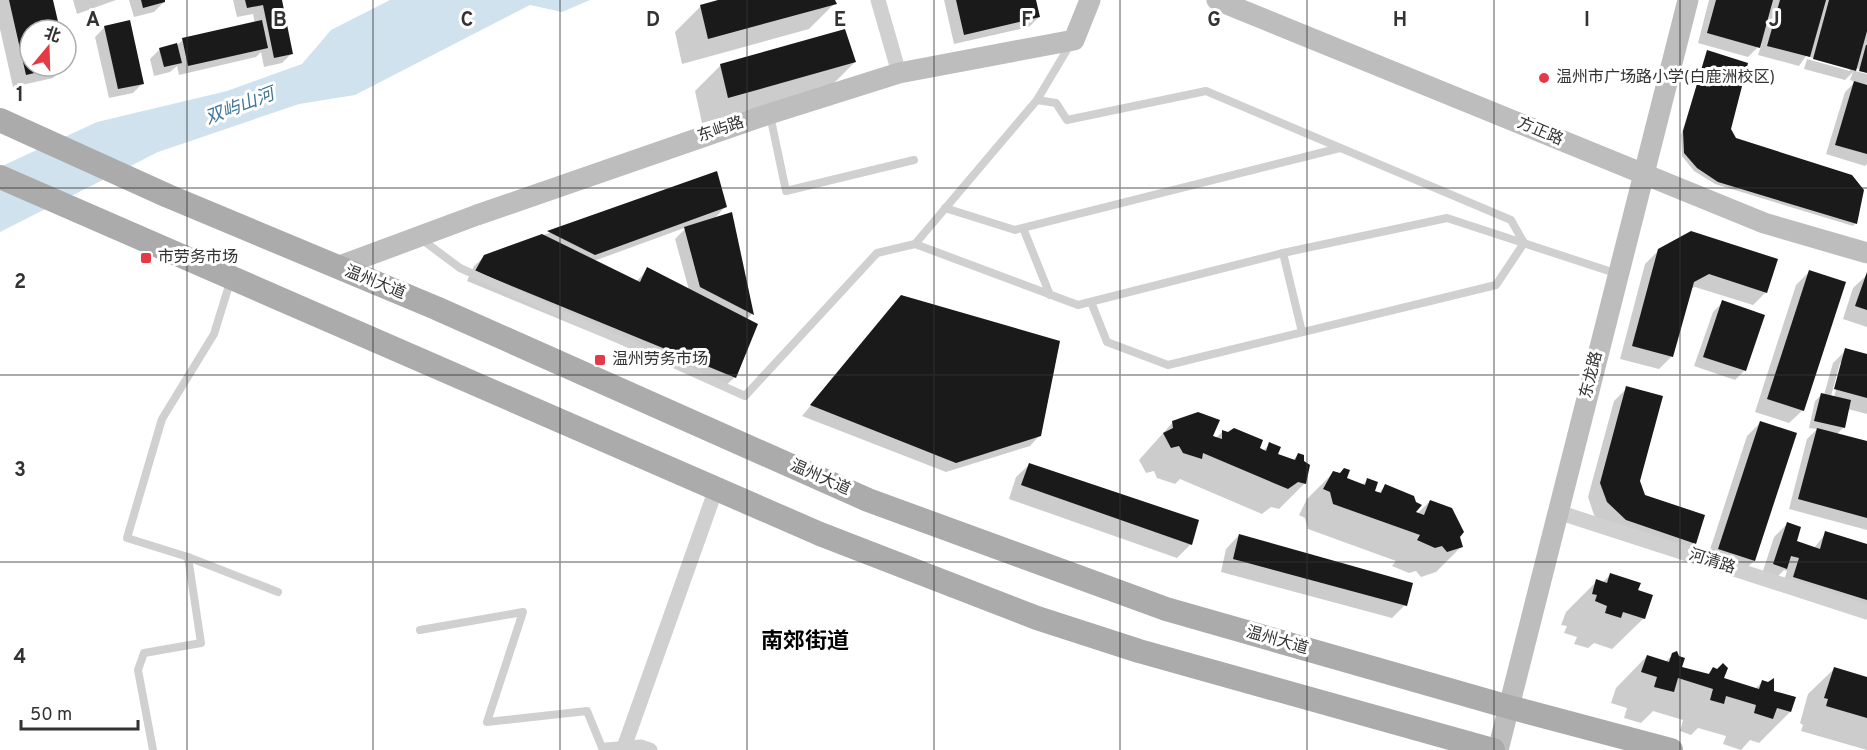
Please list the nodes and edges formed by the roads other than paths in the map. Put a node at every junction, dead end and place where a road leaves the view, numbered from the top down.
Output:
1 (878, 0) edge
2 (1090, 0) edge
3 (1217, 0) edge
4 (1688, 0) edge
5 (1074, 40) junction
6 (899, 73) junction
7 (1037, 100) junction
8 (769, 114) junction
9 (0, 120) edge
10 (1340, 148) junction
11 (914, 160) dead end
12 (1643, 175) junction
13 (0, 177) edge
14 (945, 208) junction
15 (1023, 228) junction
16 (418, 237) junction
17 (1524, 243) junction
18 (915, 244) junction
19 (1283, 253) junction
20 (1867, 253) edge
21 (337, 267) junction
22 (1618, 274) junction
23 (232, 278) junction
24 (1050, 294) junction
25 (1091, 302) junction
26 (1302, 332) junction
27 (716, 489) junction
28 (1558, 512) junction
29 (188, 557) junction
30 (278, 592) dead end
31 (1867, 612) edge
32 (420, 630) dead end
33 (1509, 707) junction
34 (623, 749) edge
35 (153, 750) edge
36 (605, 750) edge
37 (650, 750) edge
38 (1493, 750) edge
39 (1498, 750) edge
40 (1671, 750) edge

1 - 6 street
2 - 5 street
3 - 12 street, 方正路
4 - 12 street, 东龙路
5 - 6 street, 东屿路
5 - 7 lane
6 - 8 street, 东屿路
7 - 10 lane
7 - 14 lane
8 - 11 lane
8 - 16 street, 东屿路
9 - 21 main road, 温州大道
10 - 15 lane
10 - 17 lane
12 - 20 street, 方正路
12 - 22 street, 东龙路
13 - 23 main road
14 - 15 lane
14 - 18 lane
15 - 24 lane
16 - 18 lane
16 - 21 street, 东屿路
17 - 19 lane
17 - 22 lane
17 - 26 lane
18 - 24 lane
19 - 25 lane
19 - 26 lane
21 - 33 main road, 温州大道
22 - 28 street, 东龙路
23 - 27 main road
23 - 29 lane
24 - 25 lane
25 - 26 lane
27 - 34 street
27 - 38 main road
28 - 31 street, 河清路
28 - 33 street, 东龙路
29 - 30 lane
29 - 35 lane
32 - 36 lane
33 - 39 street, 东龙路
33 - 40 main road, 温州大道
34 - 36 street
34 - 37 street

